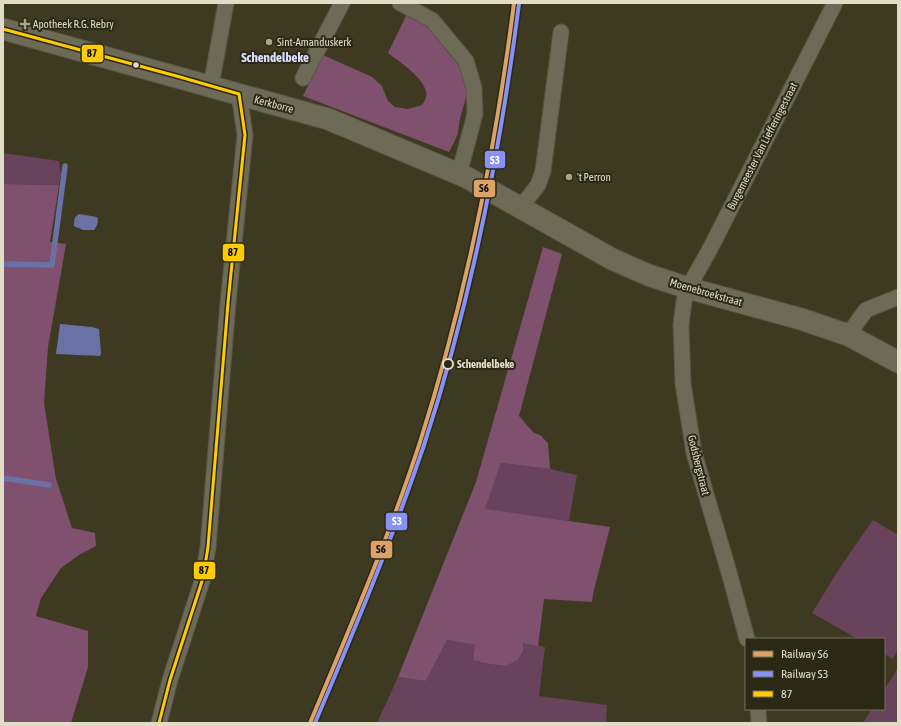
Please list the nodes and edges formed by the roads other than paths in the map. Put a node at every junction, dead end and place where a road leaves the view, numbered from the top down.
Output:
1 (226, 3) edge
2 (342, 3) edge
3 (400, 3) edge
4 (835, 3) edge
5 (3, 29) edge
6 (561, 32) dead end
7 (304, 78) dead end
8 (211, 86) junction
9 (238, 94) junction
10 (459, 174) junction
11 (491, 190) joint
12 (521, 207) junction
13 (688, 288) junction
14 (898, 297) edge
15 (848, 335) junction
16 (898, 362) edge
17 (746, 638) edge
18 (758, 710) edge
19 (160, 723) edge
20 (759, 723) edge

1 - 8 street
2 - 7 street
3 - 10 street
4 - 13 street, Burgemeester Van Liefferingestraat
5 - 8 street, Kerkborre
6 - 12 street
8 - 9 street, Kerkborre
9 - 10 street, Kerkborre
9 - 19 street
10 - 11 street, Kerkborre
11 - 12 street, Moenebroekstraat
12 - 13 street, Moenebroekstraat
13 - 15 street, Moenebroekstraat
13 - 17 street, Godsbergstraat
14 - 15 street
15 - 16 street, Moenebroekstraat
18 - 20 street

